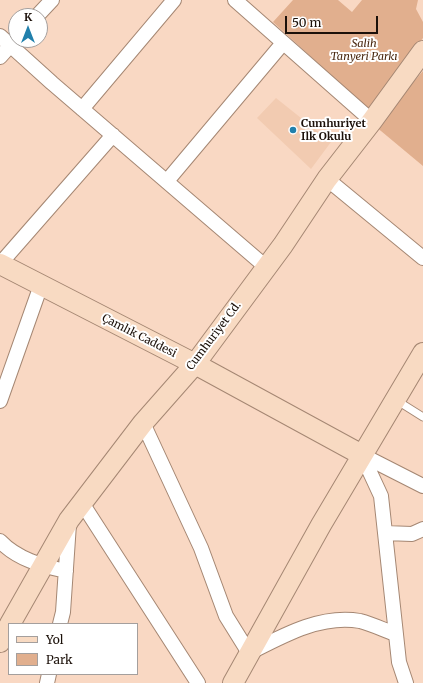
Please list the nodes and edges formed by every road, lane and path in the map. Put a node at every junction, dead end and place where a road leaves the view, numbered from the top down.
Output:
1 (52, 0) edge
2 (174, 0) edge
3 (235, 0) edge
4 (44, 8) edge
5 (8, 42) edge
6 (283, 43) junction
7 (17, 48) edge
8 (423, 51) edge
9 (0, 57) edge
10 (82, 109) junction
11 (372, 121) junction
12 (112, 135) junction
13 (327, 179) junction
14 (167, 181) junction
15 (423, 258) edge
16 (0, 264) edge
17 (266, 267) junction
18 (41, 285) junction
19 (423, 353) edge
20 (194, 364) junction
21 (0, 400) edge
22 (395, 400) junction
23 (423, 416) edge
24 (143, 423) junction
25 (362, 455) junction
26 (423, 486) edge
27 (82, 503) junction
28 (69, 520) junction
29 (423, 529) edge
30 (385, 533) junction
31 (0, 541) edge
32 (43, 566) junction
33 (66, 571) junction
34 (11, 623) edge
35 (60, 623) edge
36 (8, 628) edge
37 (395, 634) junction
38 (0, 642) edge
39 (249, 654) junction
40 (198, 683) edge
41 (233, 683) edge
42 (406, 683) edge

1 - 4 street
2 - 10 street
3 - 6 street
5 - 9 street
6 - 11 street
6 - 14 street
7 - 10 street
8 - 11 street, Cumhuriyet Cd.
10 - 12 street
11 - 13 street, Cumhuriyet Cd.
12 - 14 street
12 - 16 street
13 - 15 street
13 - 17 street, Cumhuriyet Cd.
14 - 17 street
16 - 18 street, Çamlık Caddesi
17 - 20 street, Cumhuriyet Cd.
18 - 20 street, Çamlık Caddesi
18 - 21 street
19 - 22 street
20 - 24 street, Cumhuriyet Cd.
20 - 25 street, Çamlık Caddesi
22 - 23 lane
22 - 25 street
24 - 27 street, Cumhuriyet Cd.
24 - 39 street
25 - 26 street
25 - 30 street
25 - 39 street
27 - 28 street, Cumhuriyet Cd.
27 - 40 street
28 - 32 street, Cumhuriyet Cd.
28 - 33 street
29 - 30 street
30 - 37 street
31 - 32 street
32 - 33 street
32 - 34 street, Cumhuriyet Cd.
33 - 35 street
36 - 38 street, Cumhuriyet Cd.
37 - 39 street
37 - 42 street
39 - 41 street

